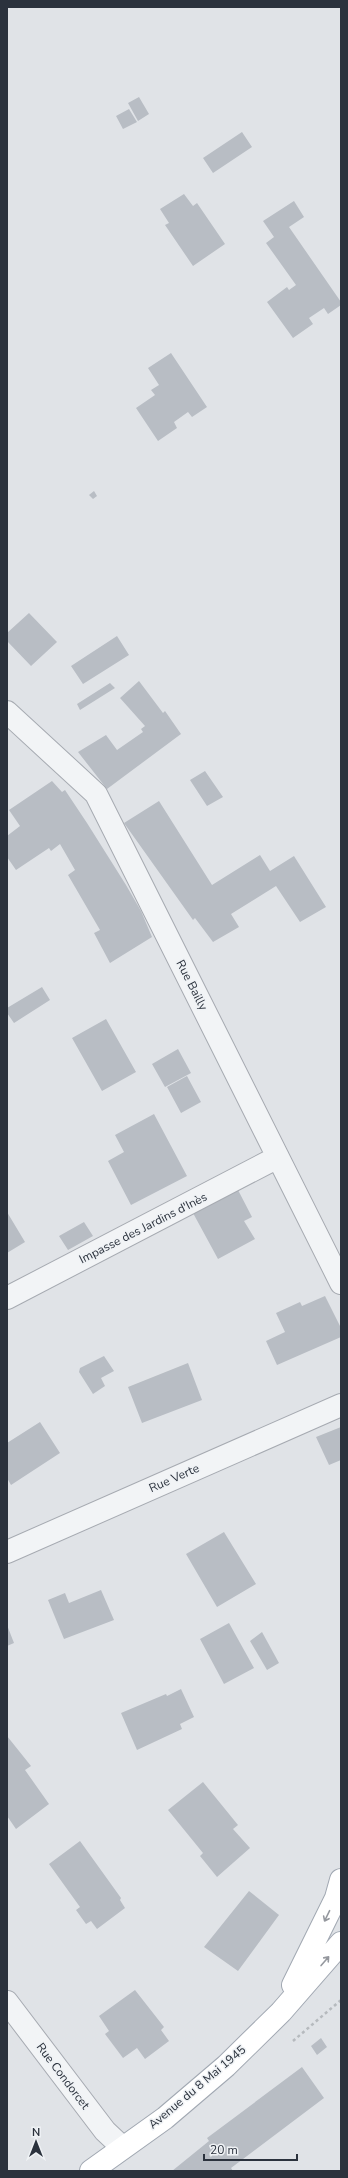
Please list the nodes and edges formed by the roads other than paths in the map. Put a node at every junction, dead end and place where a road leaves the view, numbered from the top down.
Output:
1 (7, 712) edge
2 (278, 1157) junction
3 (341, 1283) edge
4 (7, 1298) edge
5 (341, 1405) edge
6 (7, 1552) edge
7 (341, 1880) edge
8 (341, 1943) edge
9 (7, 2002) edge
10 (281, 2012) junction
11 (122, 2147) junction
12 (91, 2171) edge

1 - 2 street, Rue Bailly
2 - 3 street, Rue Bailly
2 - 4 street, Impasse des Jardins d'Inès
5 - 6 street, Rue Verte
7 -> 10 main road, Avenue du 8 Mai 1945
10 -> 8 main road, Avenue du 8 Mai 1945
9 - 11 street, Rue Condorcet
10 - 11 main road, Avenue du 8 Mai 1945
11 - 12 main road, Avenue du 8 Mai 1945

